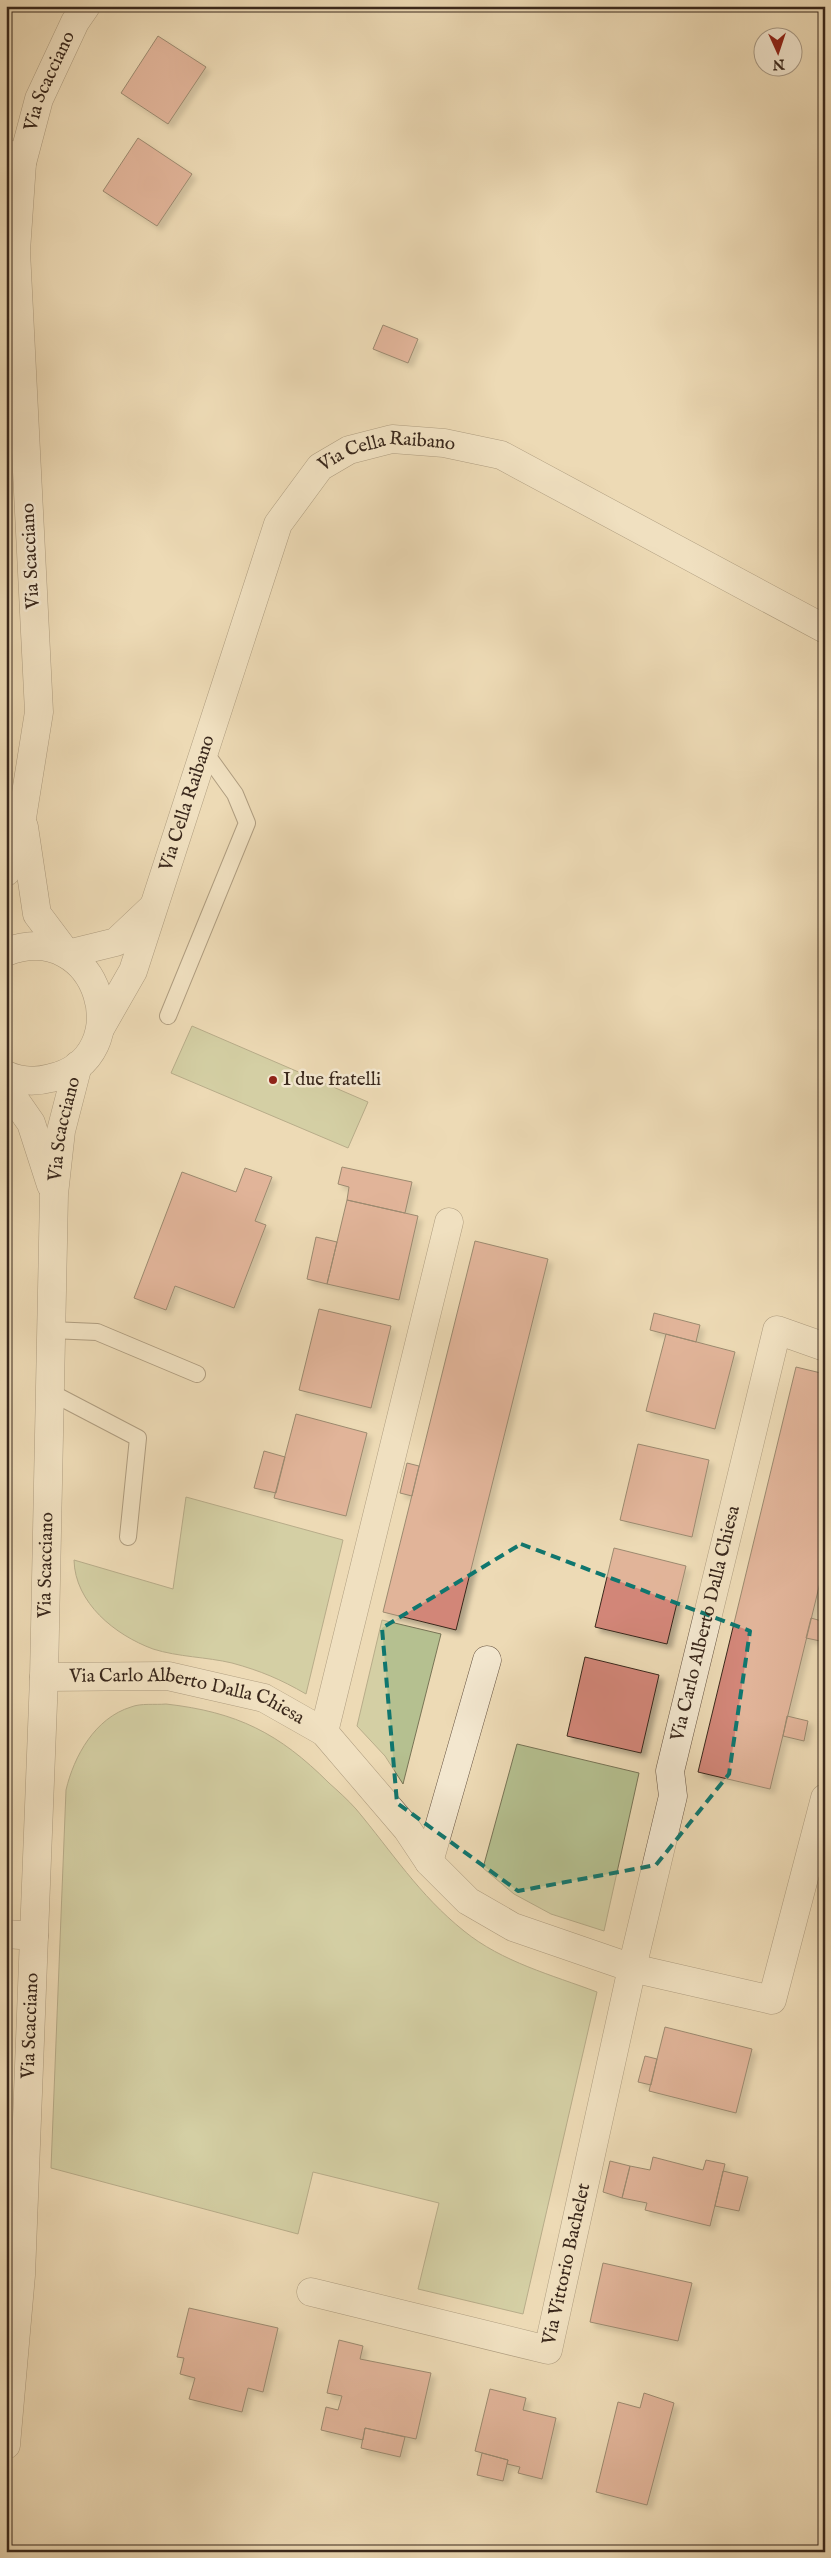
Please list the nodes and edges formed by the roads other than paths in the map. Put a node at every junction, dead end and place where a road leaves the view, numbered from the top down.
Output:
1 (86, 6) edge
2 (14, 158) edge
3 (825, 629) edge
4 (204, 751) junction
5 (22, 818) junction
6 (6, 872) edge
7 (153, 907) junction
8 (6, 952) edge
9 (66, 954) junction
10 (168, 1016) dead end
11 (101, 1027) junction
12 (78, 1065) junction
13 (6, 1075) edge
14 (6, 1087) edge
15 (54, 1194) junction
16 (449, 1222) dead end
17 (51, 1330) junction
18 (825, 1347) edge
19 (197, 1374) dead end
20 (50, 1392) junction
21 (128, 1537) dead end
22 (486, 1660) dead end
23 (44, 1677) junction
24 (324, 1732) junction
25 (825, 1798) edge
26 (429, 1862) junction
27 (6, 1934) edge
28 (34, 1936) junction
29 (632, 1968) junction
30 (311, 2292) dead end
31 (6, 2445) edge

1 - 2 street, Via Scacciano
2 - 5 street, Via Scacciano
3 - 4 street, Via Cella Raibano
4 - 7 street, Via Cella Raibano
4 - 10 lane
5 - 6 street, Via Scacciano
5 - 9 street, Via Scacciano
7 - 9 street, Via Cella Raibano
7 - 11 street, Via Cella Raibano
8 - 9 street, Via Scacciano
9 - 11 street, Via Scacciano
11 - 12 street, Via Scacciano
12 - 13 street, Via Scacciano
12 - 15 street, Via Scacciano
14 - 15 street, Via Scacciano
15 - 17 street, Via Scacciano
16 - 24 street, Via Carlo Alberto Dalla Chiesa
17 - 19 lane
17 - 20 street, Via Scacciano
18 - 29 street, Via Carlo Alberto Dalla Chiesa
20 - 21 lane
20 - 23 street, Via Scacciano
22 - 26 street
23 - 24 street, Via Carlo Alberto Dalla Chiesa
23 - 28 street, Via Scacciano
24 - 26 street, Via Carlo Alberto Dalla Chiesa
25 - 29 street, Via Carlo Alberto Dalla Chiesa
26 - 29 street, Via Carlo Alberto Dalla Chiesa
27 - 28 street
28 - 31 street, Via Scacciano
29 - 30 street, Via Vittorio Bachelet

